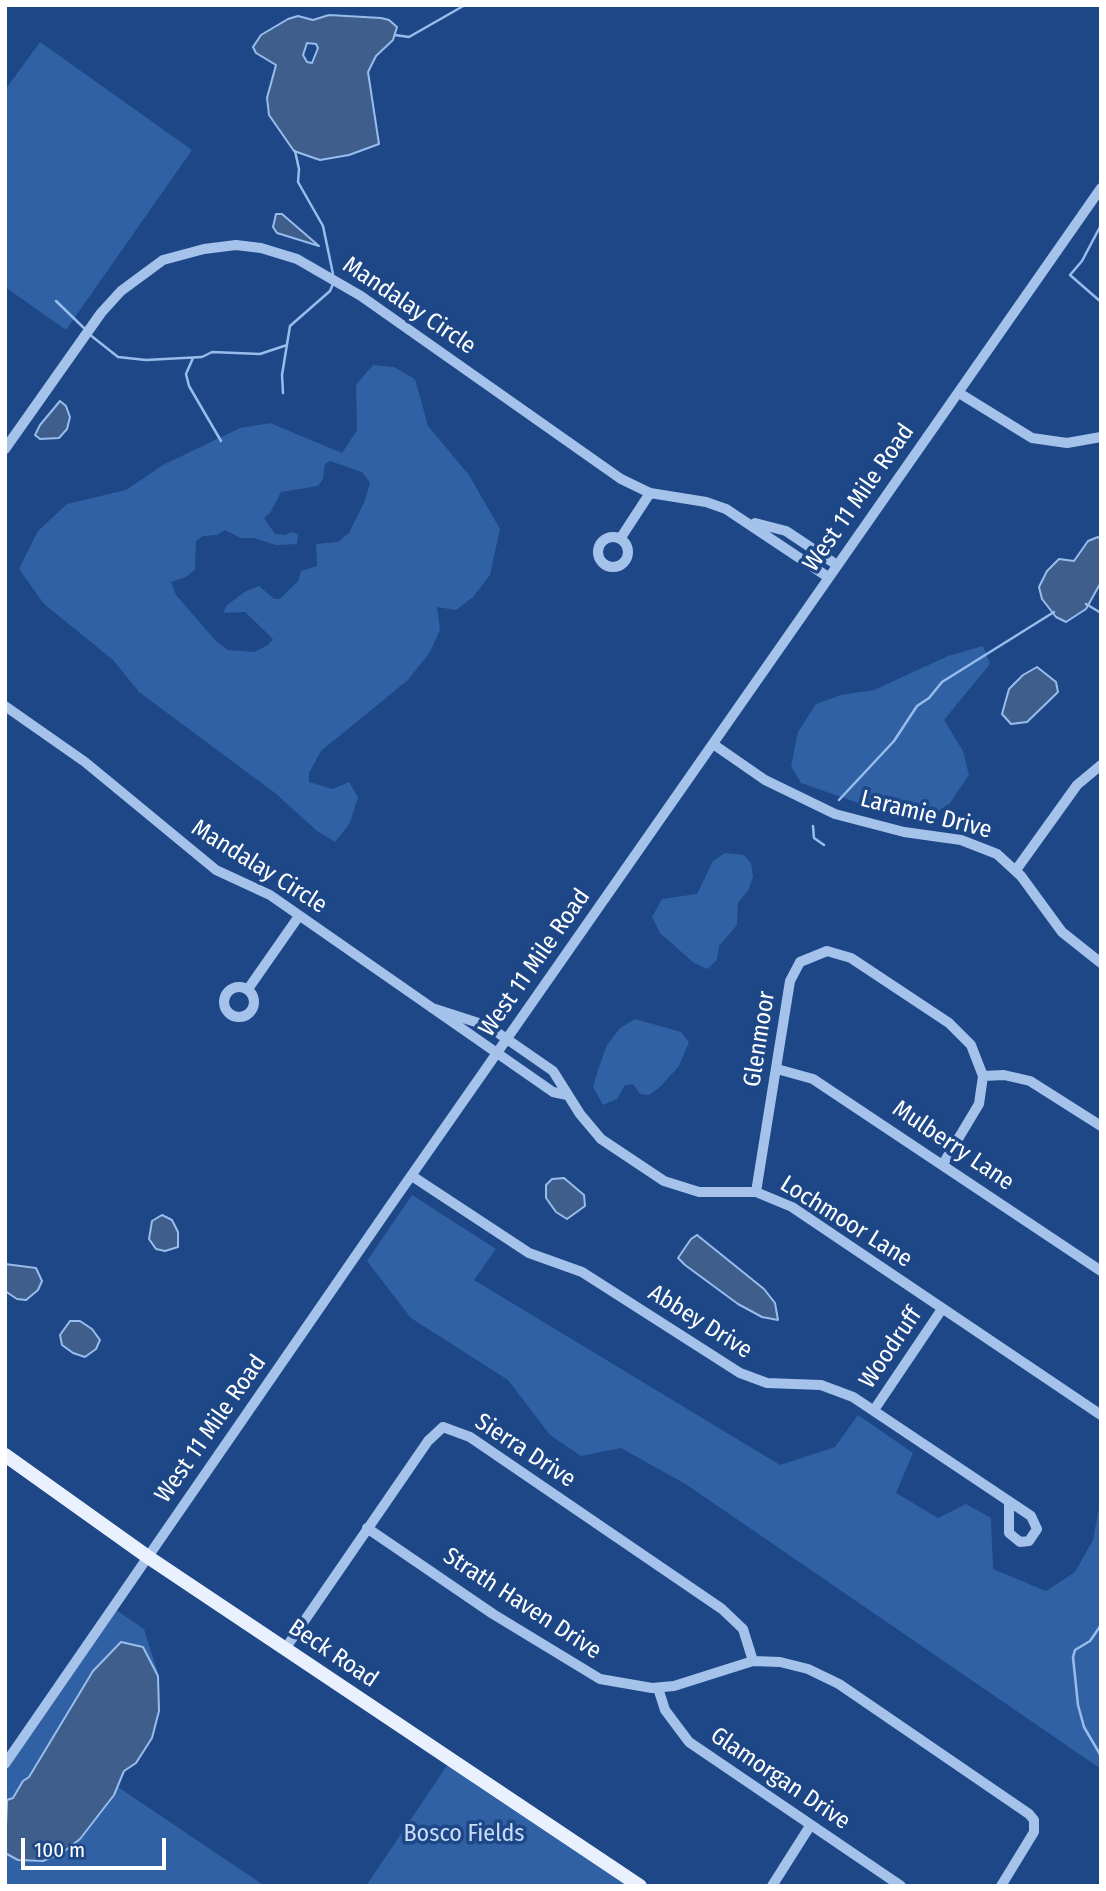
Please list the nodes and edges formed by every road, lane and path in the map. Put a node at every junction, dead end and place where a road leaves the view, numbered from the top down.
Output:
1 (1101, 188) edge
2 (959, 393) junction
3 (1101, 437) edge
4 (5, 449) edge
5 (650, 493) junction
6 (749, 521) junction
7 (620, 539) dead end
8 (837, 565) junction
9 (828, 578) junction
10 (5, 706) edge
11 (713, 744) junction
12 (1101, 765) edge
13 (1016, 870) junction
14 (299, 916) junction
15 (1101, 963) edge
16 (248, 989) dead end
17 (432, 1009) junction
18 (507, 1040) junction
19 (497, 1053) junction
20 (777, 1069) junction
21 (983, 1076) junction
22 (567, 1095) junction
23 (1101, 1126) edge
24 (943, 1164) junction
25 (412, 1175) junction
26 (756, 1192) junction
27 (1101, 1270) edge
28 (942, 1309) junction
29 (874, 1410) junction
30 (1101, 1415) edge
31 (5, 1455) edge
32 (1009, 1503) dead end
33 (367, 1528) junction
34 (148, 1557) junction
35 (285, 1649) junction
36 (753, 1661) junction
37 (658, 1688) junction
38 (5, 1764) edge
39 (810, 1826) junction
40 (640, 1886) edge
41 (772, 1886) edge
42 (901, 1886) edge
43 (1001, 1886) edge

1 - 2 street, West 11 Mile Road
2 - 3 street
2 - 8 street, West 11 Mile Road
4 - 5 street, Mandalay Circle
5 - 6 street, Mandalay Circle
5 - 7 street
6 - 8 street
6 - 9 street, Mandalay Circle
8 - 9 street, West 11 Mile Road
9 - 11 street, West 11 Mile Road
10 - 14 street, Mandalay Circle
11 - 13 street, Laramie Drive
11 - 18 street, West 11 Mile Road
12 - 13 street
13 - 15 street, Laramie Drive
14 - 16 street
14 - 17 street, Mandalay Circle
17 - 18 street, Lochmoor Lane
17 - 19 street, Mandalay Circle
18 - 19 street, West 11 Mile Road
18 - 22 street, Lochmoor Lane
19 - 22 street, Mandalay Circle
19 - 25 street, West 11 Mile Road
20 - 21 street, Glenmoor
20 - 24 street, Mulberry Lane
20 - 26 street, Glenmoor
21 - 23 street
21 - 24 street
22 - 26 street, Lochmoor Lane
24 - 27 street, Mulberry Lane
25 - 29 street, Abbey Drive
25 - 34 street, West 11 Mile Road
26 - 28 street, Lochmoor Lane
28 - 29 street, Woodruff
28 - 30 street, Lochmoor Lane
29 - 32 street, Abbey Drive
31 - 34 main road, Beck Road
33 - 35 street, Sierra Drive
33 - 36 street, Sierra Drive
33 - 37 street, Strath Haven Drive
34 - 35 main road, Beck Road
34 - 38 street, West 11 Mile Road
35 - 40 main road, Beck Road
36 - 37 street, Strath Haven Drive
36 - 43 street, Strath Haven Drive
37 - 39 street, Glamorgan Drive
39 - 41 street
39 - 42 street, Glamorgan Drive

